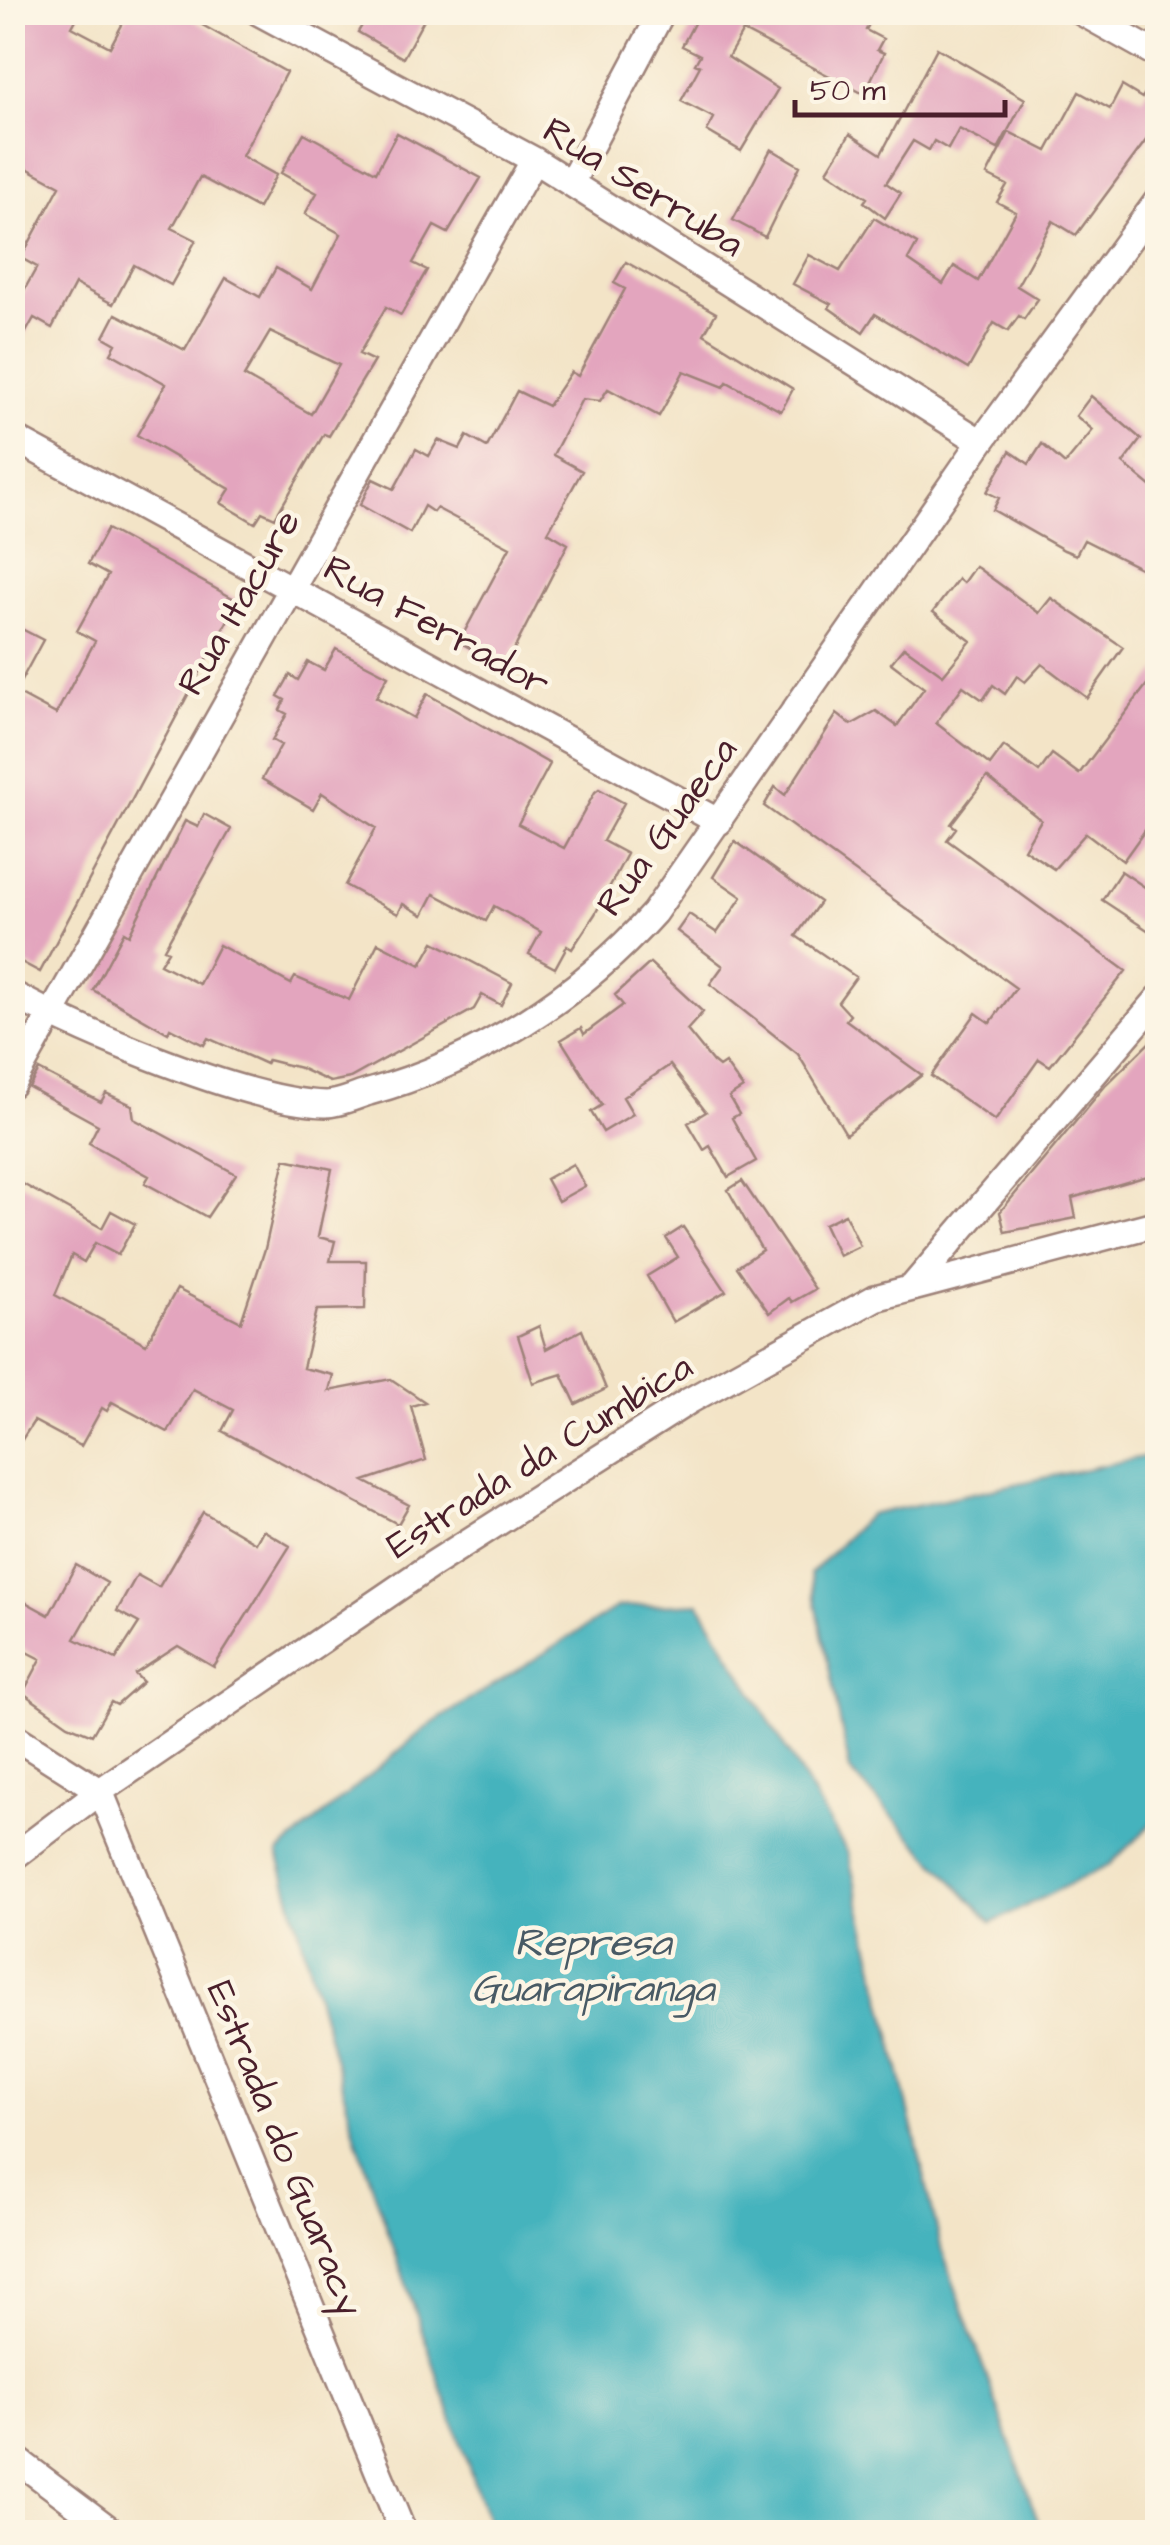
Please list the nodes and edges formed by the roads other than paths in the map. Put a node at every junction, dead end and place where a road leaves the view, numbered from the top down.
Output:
1 (258, 12) edge
2 (662, 12) edge
3 (1081, 12) edge
4 (1158, 55) edge
5 (534, 160) junction
6 (571, 183) junction
7 (1158, 200) edge
8 (12, 438) edge
9 (981, 442) junction
10 (290, 587) junction
11 (719, 822) junction
12 (12, 994) edge
13 (1158, 999) edge
14 (49, 1014) junction
15 (12, 1084) edge
16 (1158, 1223) edge
17 (913, 1286) junction
18 (12, 1735) edge
19 (100, 1792) junction
20 (12, 1858) edge
21 (12, 2456) edge
22 (109, 2529) dead end
23 (403, 2532) edge

1 - 5 street, Rua Serruba
2 - 6 street
3 - 4 street
5 - 6 street, Rua Serruba
5 - 10 street, Rua Itacure
6 - 9 street, Rua Serruba
7 - 9 street, Rua Guaeca
8 - 10 street, Rua Ferrador
9 - 11 street, Rua Guaeca
10 - 11 street, Rua Ferrador
10 - 14 street, Rua Itacure
11 - 14 street, Rua Guaeca
12 - 14 street, Rua Guaeca
13 - 17 street
14 - 15 street, Rua Itacure
16 - 17 street, Estrada da Cumbica
17 - 19 street, Estrada da Cumbica
18 - 19 street
19 - 20 street, Estrada da Cumbica
19 - 23 street, Estrada do Guaracy
21 - 22 street

